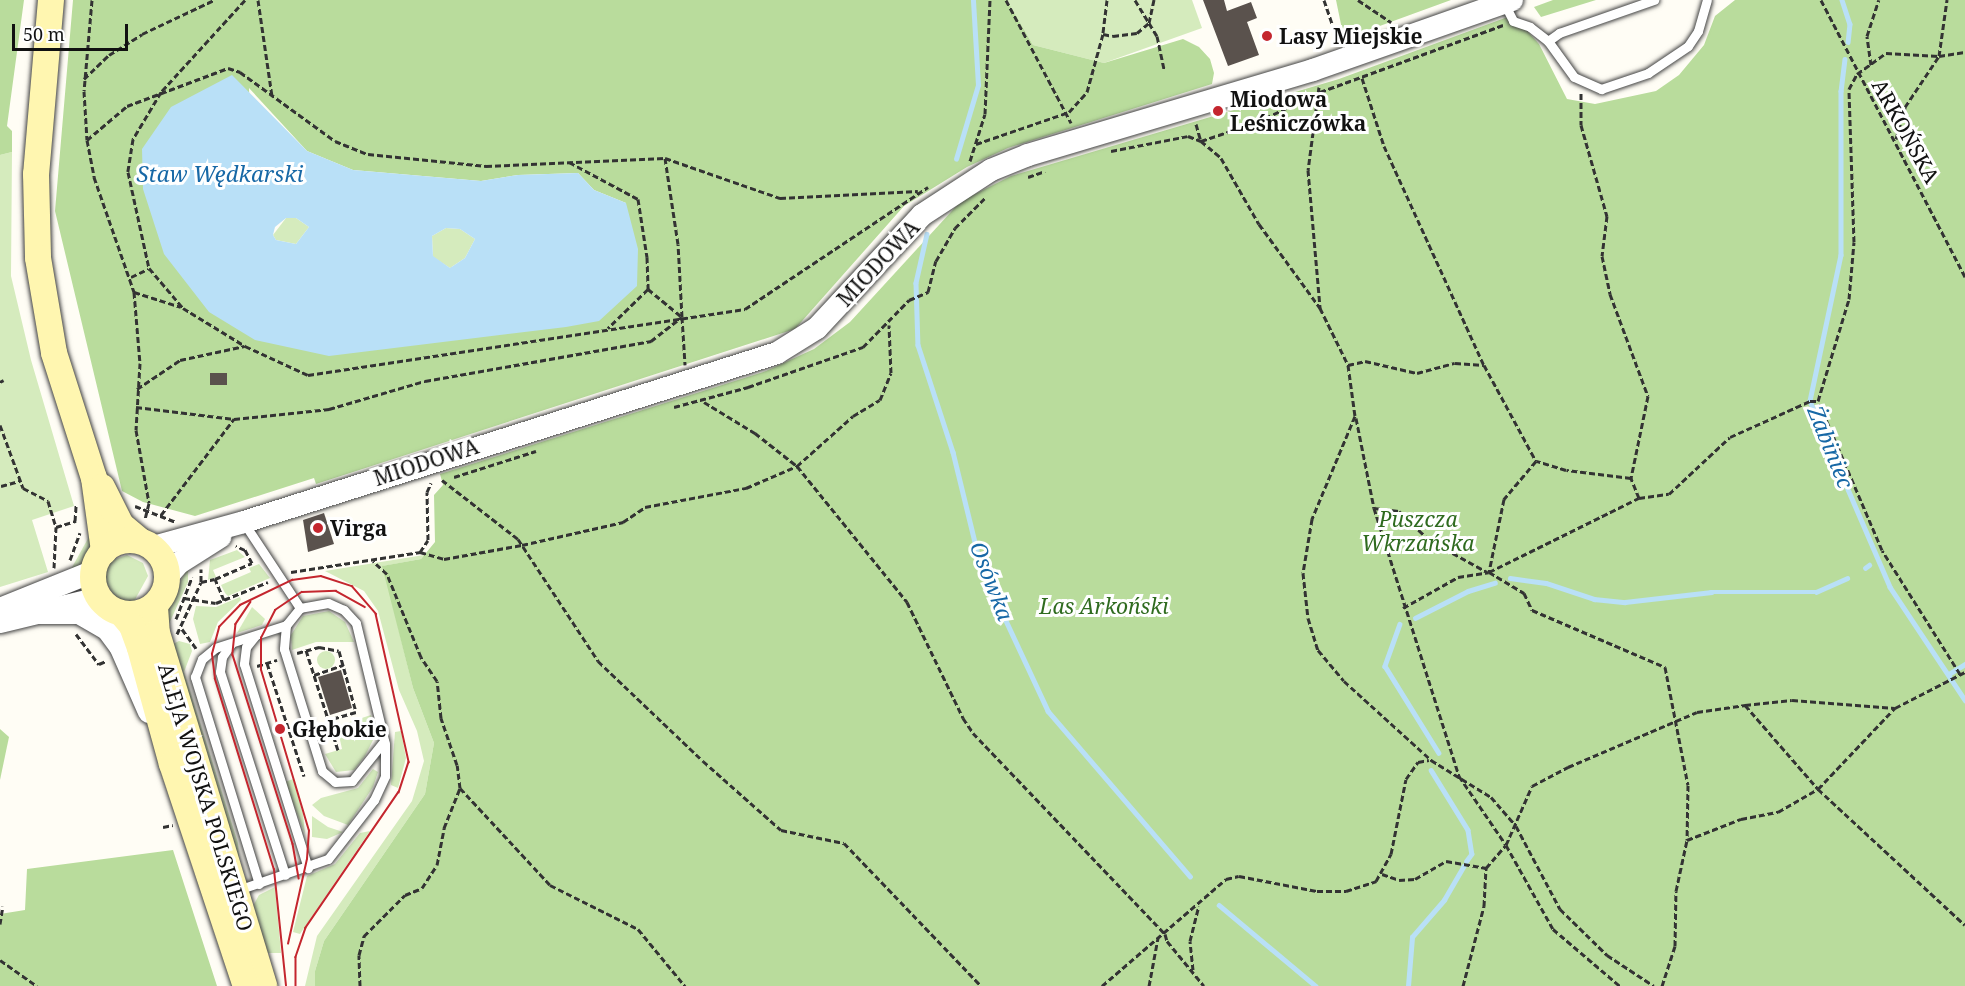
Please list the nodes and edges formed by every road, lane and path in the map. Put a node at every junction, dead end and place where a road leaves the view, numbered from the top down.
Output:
1 (51, 0) edge
2 (92, 0) edge
3 (214, 0) edge
4 (245, 0) edge
5 (258, 0) edge
6 (990, 0) edge
7 (1006, 0) edge
8 (1107, 0) edge
9 (1135, 0) edge
10 (1154, 0) edge
11 (1324, 0) edge
12 (1358, 0) edge
13 (1654, 0) edge
14 (1707, 0) edge
15 (1821, 0) edge
16 (1879, 0) edge
17 (1947, 0) edge
18 (1510, 8) edge
19 (1149, 23) junction
20 (1103, 34) junction
21 (1411, 36) junction
22 (1548, 41) junction
23 (1965, 52) edge
24 (1939, 56) junction
25 (1344, 59) junction
26 (1871, 65) junction
27 (1164, 69) dead end
28 (1313, 69) junction
29 (1857, 74) junction
30 (1362, 78) junction
31 (84, 79) junction
32 (1581, 83) junction
33 (161, 92) junction
34 (1320, 92) junction
35 (272, 96) junction
36 (1069, 112) junction
37 (1073, 131) dead end
38 (1896, 139) junction
39 (87, 140) junction
40 (1201, 141) junction
41 (976, 144) junction
42 (1105, 153) dead end
43 (665, 158) junction
44 (567, 161) junction
45 (1054, 168) dead end
46 (968, 169) dead end
47 (1025, 178) dead end
48 (988, 194) dead end
49 (149, 268) junction
50 (131, 277) junction
51 (1965, 277) edge
52 (648, 289) junction
53 (134, 292) junction
54 (183, 308) junction
55 (1320, 308) junction
56 (682, 317) junction
57 (889, 324) junction
58 (608, 328) junction
59 (245, 346) junction
60 (1347, 365) junction
61 (1484, 365) junction
62 (686, 381) junction
63 (137, 389) junction
64 (1818, 401) junction
65 (136, 408) junction
66 (1355, 416) junction
67 (234, 419) junction
68 (0, 425) edge
69 (1536, 461) junction
70 (797, 466) junction
71 (94, 478) junction
72 (1631, 478) junction
73 (435, 479) dead end
74 (440, 479) dead end
75 (21, 481) junction
76 (2, 486) edge
77 (1639, 498) junction
78 (1374, 508) junction
79 (148, 510) junction
80 (161, 515) junction
81 (75, 521) dead end
82 (244, 522) junction
83 (182, 526) dead end
84 (56, 527) junction
85 (146, 536) junction
86 (522, 545) junction
87 (420, 552) junction
88 (372, 561) junction
89 (98, 562) junction
90 (199, 562) dead end
91 (248, 565) dead end
92 (53, 571) dead end
93 (1489, 572) junction
94 (285, 574) dead end
95 (166, 578) junction
96 (215, 579) junction
97 (272, 580) dead end
98 (201, 582) junction
99 (99, 598) junction
100 (184, 598) dead end
101 (224, 600) junction
102 (194, 601) junction
103 (154, 607) junction
104 (300, 608) junction
105 (1403, 608) junction
106 (0, 609) edge
107 (39, 613) junction
108 (122, 614) junction
109 (0, 622) edge
110 (286, 625) junction
111 (75, 632) dead end
112 (262, 633) junction
113 (172, 638) dead end
114 (238, 640) junction
115 (306, 650) dead end
116 (108, 660) dead end
117 (98, 661) junction
118 (267, 663) dead end
119 (93, 664) dead end
120 (343, 665) dead end
121 (1965, 672) edge
122 (314, 675) junction
123 (1959, 675) junction
124 (1745, 705) junction
125 (1895, 708) junction
126 (1676, 723) junction
127 (384, 741) junction
128 (338, 750) dead end
129 (1431, 760) junction
130 (172, 764) junction
131 (304, 776) dead end
132 (1459, 776) junction
133 (460, 788) junction
134 (1818, 789) junction
135 (173, 825) dead end
136 (1516, 826) junction
137 (163, 827) dead end
138 (1687, 840) junction
139 (1506, 845) junction
140 (308, 868) junction
141 (1486, 868) junction
142 (1382, 874) junction
143 (285, 875) junction
144 (247, 887) junction
145 (1199, 904) junction
146 (3, 906) dead end
147 (0, 924) edge
148 (1965, 925) edge
149 (1165, 934) junction
150 (1158, 938) junction
151 (0, 960) edge
152 (1193, 973) junction
153 (37, 986) edge
154 (246, 986) edge
155 (264, 986) edge
156 (360, 986) edge
157 (685, 986) edge
158 (981, 986) edge
159 (1102, 986) edge
160 (1149, 986) edge
161 (1204, 986) edge
162 (1463, 986) edge
163 (1620, 986) edge
164 (1654, 986) edge
165 (1662, 986) edge

1 - 71 main road
2 - 31 path
3 - 31 path
4 - 33 path
5 - 35 path
6 - 41 path
7 - 36 path
8 - 20 path
9 - 19 path
10 - 19 path
11 - 25 path
12 - 21 path
13 - 22 lane
14 - 32 lane
15 - 29 path, ARKOŃSKA
16 - 26 path
17 - 24 path
18 - 21 street, MIODOWA
18 - 22 lane
18 - 30 path
19 - 20 path
19 - 27 path
20 - 36 path
21 - 25 street, MIODOWA
22 - 32 lane
23 - 24 path
24 - 26 path
24 - 38 path
25 - 28 street, MIODOWA
26 - 29 path
28 - 34 path
28 - 62 street, MIODOWA
29 - 38 path, ARKOŃSKA
29 - 64 path
30 - 34 path
30 - 61 path
31 - 39 path
32 - 72 path
33 - 35 path
33 - 39 path
33 - 49 path
34 - 40 path
34 - 55 path
35 - 44 path
36 - 37 path
36 - 41 path
38 - 51 path, ARKOŃSKA
39 - 50 path
40 - 42 path
40 - 55 path
41 - 46 path
43 - 44 path
43 - 56 path
43 - 56 path
44 - 52 path
45 - 47 path
48 - 57 path
49 - 50 path
49 - 54 path
50 - 53 path
52 - 56 path
52 - 58 path
53 - 54 path
53 - 63 path
54 - 59 path
55 - 60 path
56 - 58 path
56 - 62 path
56 - 67 path
57 - 70 path
57 - 70 path
58 - 59 path
59 - 63 path
60 - 61 path
60 - 66 path
61 - 69 path
62 - 82 street, MIODOWA
63 - 65 path
64 - 77 path
64 - 123 path
65 - 67 path
65 - 79 path
66 - 78 path
66 - 129 path
67 - 80 path
68 - 75 path
69 - 72 path
69 - 93 path
70 - 86 path
70 - 149 path
71 - 85 main road
71 - 89 main road
72 - 77 path
73 - 87 path
74 - 86 path
75 - 76 path
75 - 84 path
77 - 93 path
78 - 93 path
78 - 105 path
79 - 80 path
79 - 85 path
80 - 83 path
81 - 84 path
82 - 85 street, MIODOWA
82 - 95 street, MIODOWA
82 - 104 lane
84 - 92 path
85 - 89 main road
85 - 95 main road
86 - 87 path
86 - 158 path
87 - 88 path
88 - 94 path
88 - 133 path
89 - 99 main road
89 - 106 street
90 - 98 path
91 - 96 path
93 - 105 path
93 - 126 path
95 - 103 main road
96 - 98 path
96 - 101 path
97 - 101 path
98 - 102 path
99 - 107 street
99 - 108 main road
100 - 102 path
101 - 102 path
102 - 113 path
103 - 108 main road
103 - 144 main road, ALEJA WOJSKA POLSKIEGO
104 - 110 lane
104 - 127 lane
105 - 132 path
107 - 109 street
107 - 130 street
108 - 130 main road, ALEJA WOJSKA POLSKIEGO
110 - 112 lane
110 - 127 lane
111 - 117 path
112 - 114 lane
112 - 140 lane
114 - 143 lane
114 - 144 lane
115 - 122 path
116 - 117 path
117 - 119 path
118 - 131 path
120 - 122 path
121 - 123 path
122 - 128 path
123 - 125 path
124 - 125 path
124 - 126 path
124 - 134 path
125 - 134 path
126 - 136 path
126 - 138 path
127 - 140 lane
129 - 132 path
129 - 142 path
130 - 154 main road, ALEJA WOJSKA POLSKIEGO
132 - 136 path
132 - 139 path
133 - 156 path
133 - 157 path
134 - 138 path
134 - 148 path
135 - 137 path
136 - 139 path
136 - 164 path
138 - 165 path
139 - 141 path
139 - 163 path
140 - 143 lane
141 - 142 path
141 - 162 path
142 - 145 path
143 - 144 lane
144 - 155 main road, ALEJA WOJSKA POLSKIEGO
145 - 149 path
145 - 152 path
146 - 147 path
149 - 150 path
149 - 152 path
150 - 159 path
150 - 160 path
151 - 153 path
152 - 161 path

